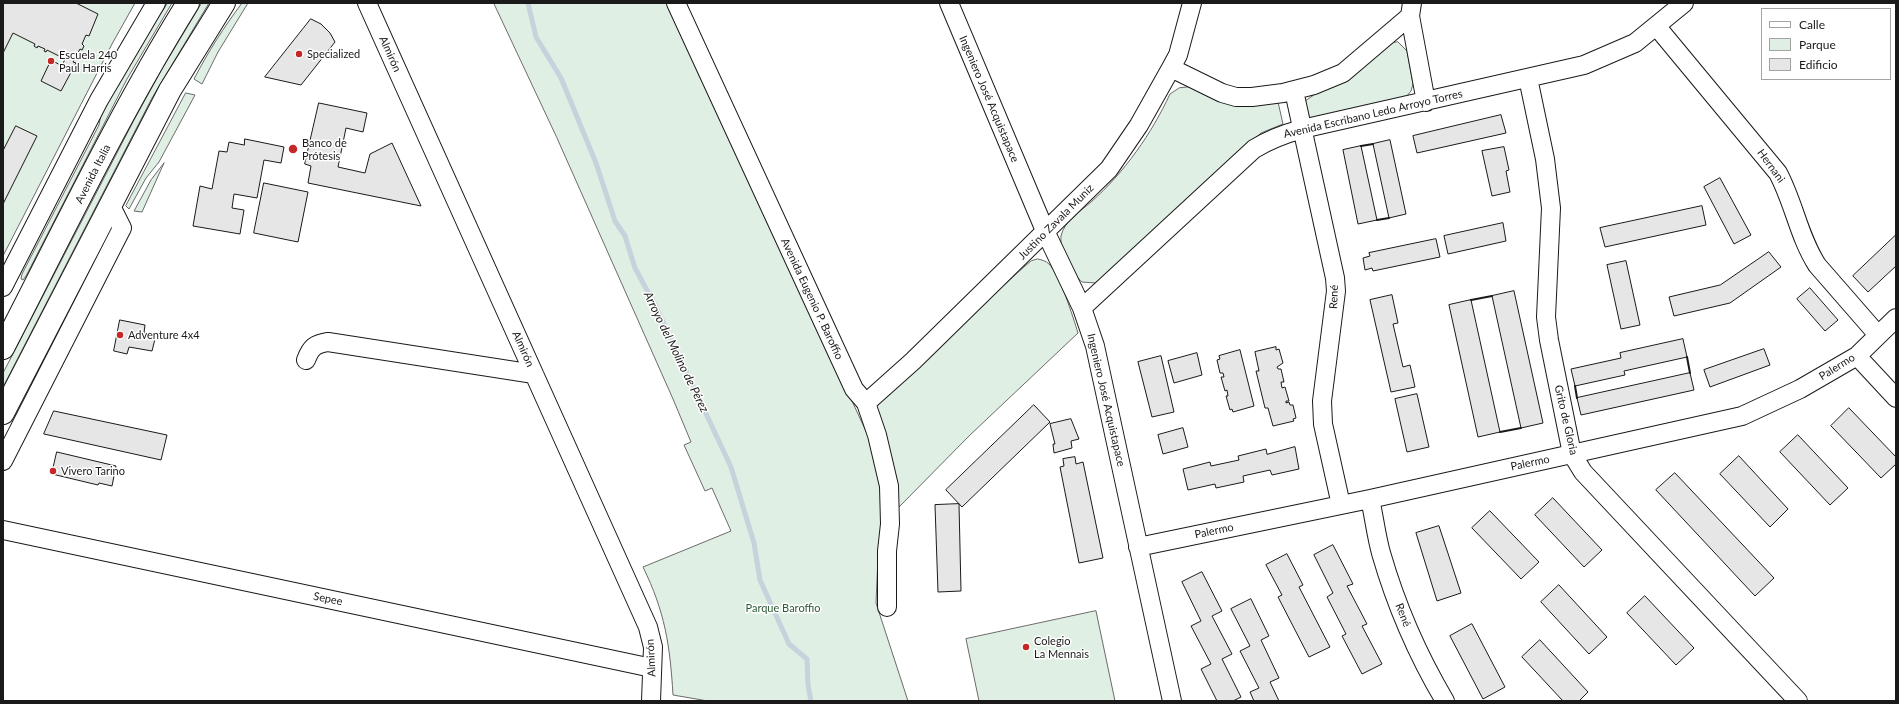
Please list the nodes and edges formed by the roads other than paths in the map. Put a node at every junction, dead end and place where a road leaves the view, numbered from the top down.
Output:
1 (156, 3) edge
2 (188, 3) edge
3 (224, 3) edge
4 (367, 3) edge
5 (676, 3) edge
6 (948, 3) edge
7 (1192, 3) edge
8 (1684, 3) edge
9 (1411, 10) edge
10 (1657, 27) junction
11 (1171, 68) junction
12 (1528, 78) junction
13 (1294, 90) junction
14 (1426, 102) junction
15 (1302, 129) junction
16 (110, 204) junction
17 (1046, 233) junction
18 (4, 285) edge
19 (31, 294) junction
20 (1082, 308) junction
21 (1896, 318) edge
22 (1878, 335) junction
23 (3, 348) edge
24 (1857, 356) junction
25 (306, 360) dead end
26 (534, 374) junction
27 (1896, 398) edge
28 (866, 403) junction
29 (3, 413) edge
30 (1572, 454) junction
31 (3, 461) edge
32 (1370, 499) junction
33 (1341, 505) junction
34 (3, 530) edge
35 (1138, 547) junction
36 (887, 607) dead end
37 (652, 668) junction
38 (651, 701) edge
39 (1172, 701) edge
40 (1445, 701) edge
41 (1798, 701) edge

1 - 18 street
2 - 19 main road, Avenida Italia
3 - 16 main road
4 - 26 street, Almirón
5 - 28 street, Avenida Eugenio P. Baroffio
6 - 17 street, Ingeniero José Acquistapace
7 - 11 street, Justino Zavala Muniz
8 - 10 street, Avenida Escribano Ledo Arroyo Torres
9 - 13 street
9 - 14 street
10 - 12 street, Avenida Escribano Ledo Arroyo Torres
10 - 22 street, Hernani
11 - 13 street
11 - 17 street, Justino Zavala Muniz
12 - 14 street, Avenida Escribano Ledo Arroyo Torres
12 - 30 street, Grito de Gloria
13 - 15 street, René
14 - 15 street, Avenida Escribano Ledo Arroyo Torres
15 - 20 street, Avenida Escribano Ledo Arroyo Torres
15 - 33 street, René
16 - 29 main road
16 - 31 street
17 - 20 street, Ingeniero José Acquistapace
17 - 28 street, Justino Zavala Muniz
18 - 19 street
19 - 23 main road, Avenida Italia
20 - 35 street, Ingeniero José Acquistapace
21 - 22 street, Palermo
22 - 24 street, Palermo
24 - 27 street
24 - 30 street, Palermo
25 - 26 street
26 - 37 street, Almirón
28 - 36 street, Avenida Eugenio P. Baroffio
30 - 32 street, Palermo
30 - 41 street, Grito de Gloria
32 - 33 street, Palermo
32 - 40 street, René
33 - 35 street, Palermo
34 - 37 street, Sepee
35 - 39 street, Ingeniero José Acquistapace
37 - 38 street, Almirón

